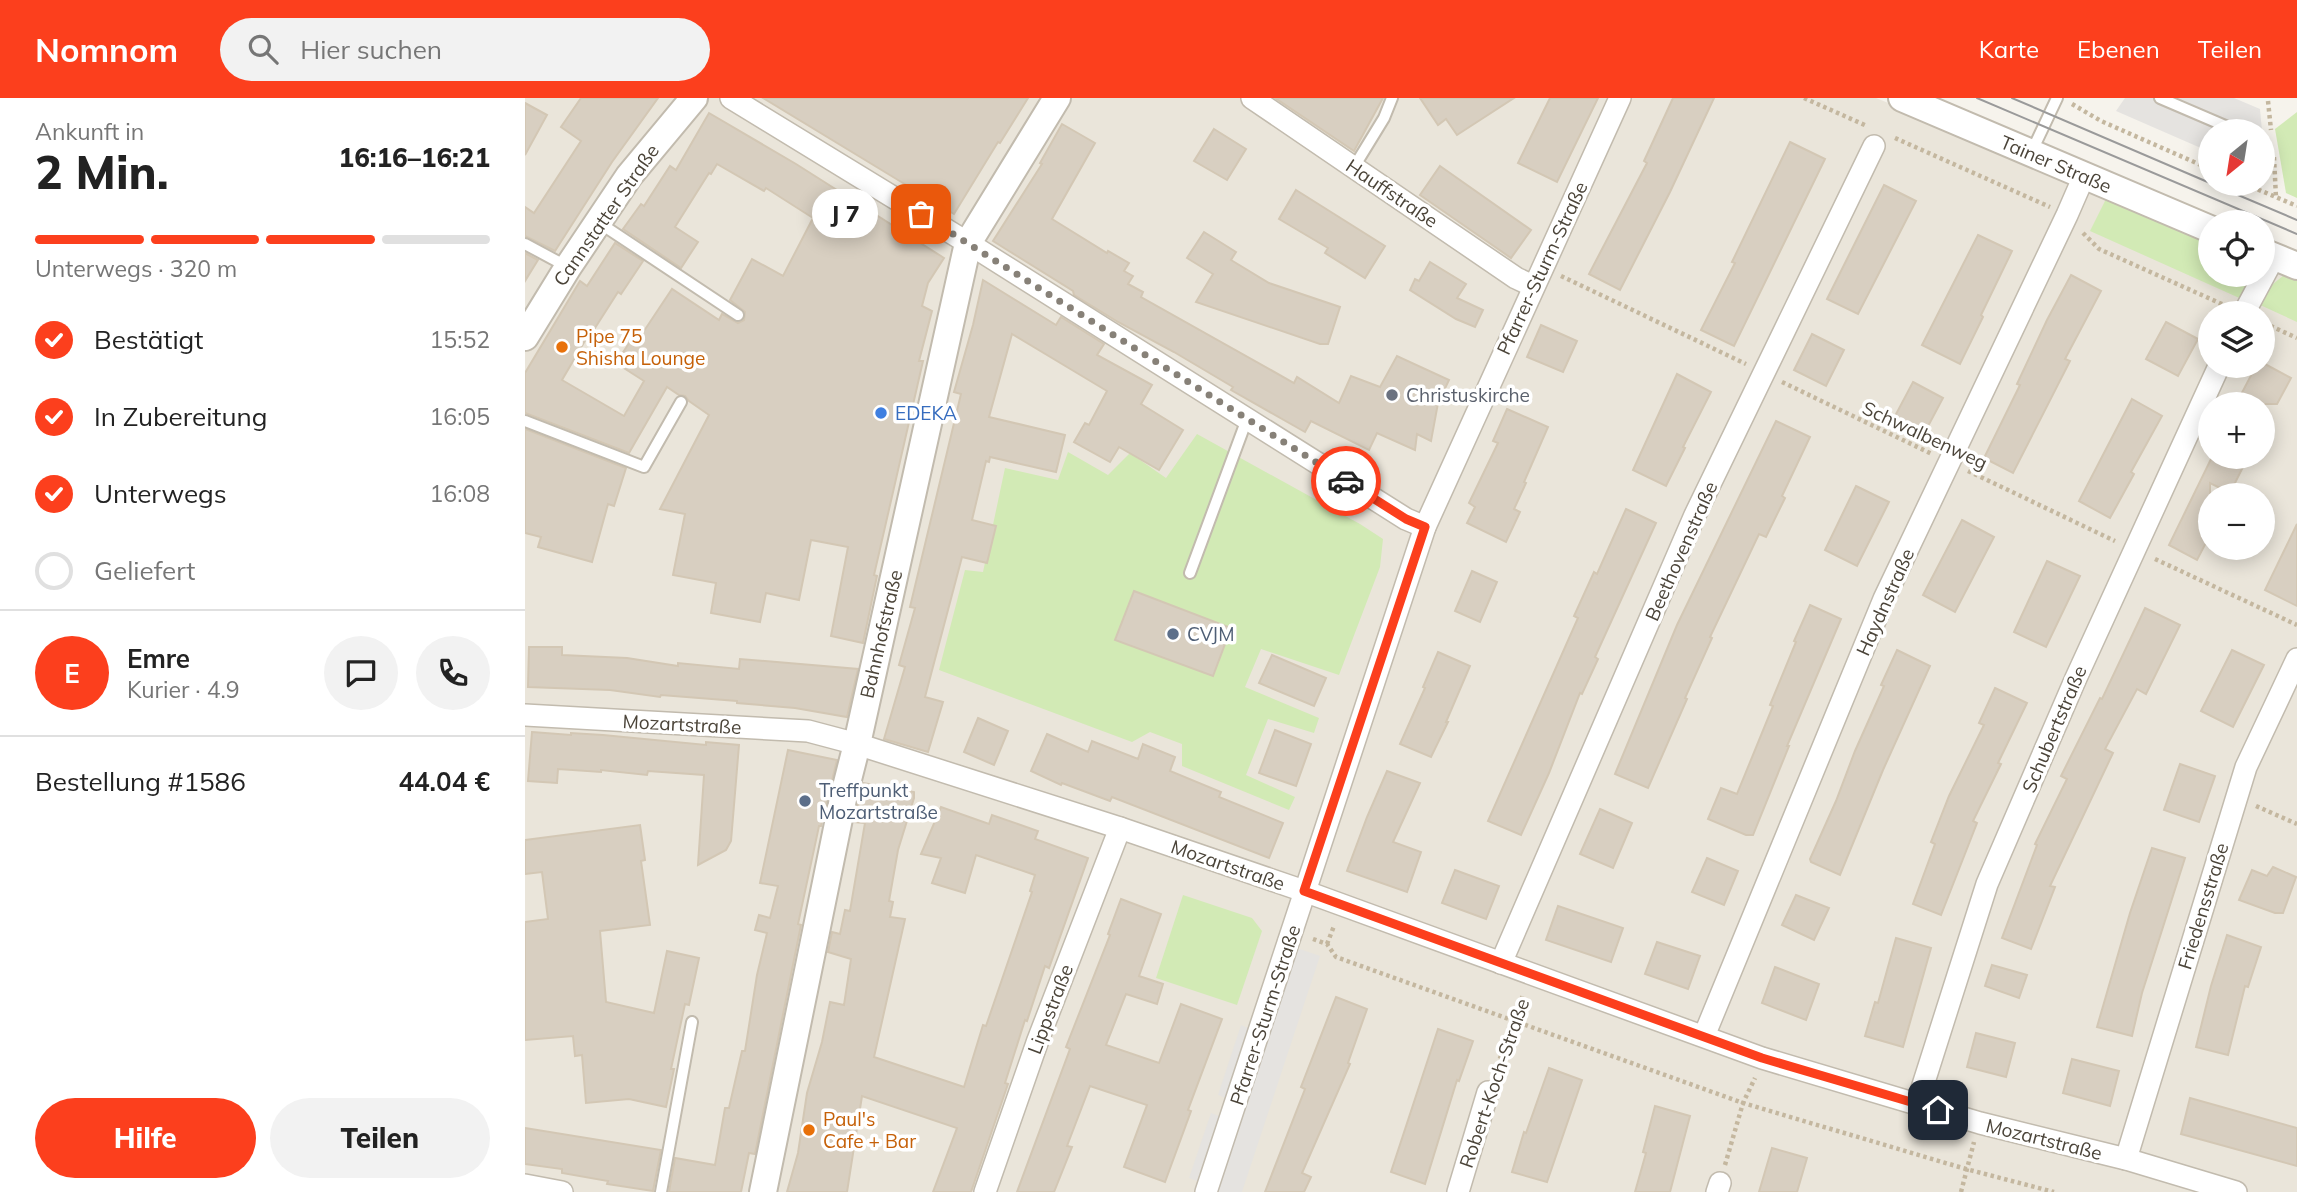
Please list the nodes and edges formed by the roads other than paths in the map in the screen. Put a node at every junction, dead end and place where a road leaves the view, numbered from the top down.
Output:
1 (694, 98) edge
2 (731, 98) edge
3 (1057, 98) edge
4 (1252, 98) edge
5 (1392, 98) edge
6 (1620, 98) edge
7 (1902, 98) edge
8 (2059, 98) edge
9 (2160, 98) edge
10 (2209, 119) edge
11 (1878, 136) road end
12 (2031, 153) junction
13 (1354, 167) junction
14 (2084, 176) junction
15 (598, 222) junction
16 (2198, 224) edge
17 (968, 243) junction
18 (525, 244) edge
19 (2278, 258) edge
20 (568, 267) junction
21 (1533, 286) junction
22 (2246, 301) edge
23 (738, 315) dead end
24 (525, 337) edge
25 (2214, 378) edge
26 (681, 402) dead end
27 (1247, 419) junction
28 (525, 421) edge
29 (1425, 527) junction
30 (1190, 573) dead end
31 (2297, 659) edge
32 (525, 715) edge
33 (857, 744) junction
34 (1120, 828) junction
35 (1304, 891) junction
36 (1501, 963) junction
37 (692, 1022) dead end
38 (1705, 1036) junction
39 (1488, 1092) road end
40 (1917, 1104) junction
41 (2126, 1159) junction
42 (525, 1185) edge
43 (562, 1192) edge
44 (661, 1192) edge
45 (763, 1192) edge
46 (985, 1192) edge
47 (1206, 1192) edge
48 (1458, 1192) edge
49 (2236, 1192) edge

1 - 15 street, Cannstatter Straße
2 - 17 street
3 - 17 street, Bahnhofstraße
4 - 13 street, Hauffstraße
5 - 13 lane
6 - 21 street, Pfarrer-Sturm-Straße
7 - 12 street, Tainer Straße
8 - 12 lane
9 - 10 lane
11 - 36 street, Beethovenstraße
12 - 14 street, Tainer Straße
13 - 21 street, Hauffstraße
14 - 16 street, Tainer Straße
14 - 38 street, Haydnstraße
15 - 20 street, Cannstatter Straße
15 - 23 lane
17 - 27 street
17 - 33 street, Bahnhofstraße
18 - 20 lane
19 - 22 street
20 - 24 street, Cannstatter Straße
21 - 29 street, Pfarrer-Sturm-Straße
25 - 40 street, Schubertstraße
26 - 28 lane
27 - 29 street
27 - 30 lane
29 - 35 street, Pfarrer-Sturm-Straße
31 - 41 street, Friedensstraße
32 - 33 street, Mozartstraße
33 - 34 street, Mozartstraße
33 - 45 street, Bahnhofstraße
34 - 35 street, Mozartstraße
34 - 46 street, Lippstraße
35 - 36 street, Mozartstraße
35 - 47 street, Pfarrer-Sturm-Straße
36 - 38 street, Mozartstraße
37 - 44 lane
38 - 40 street, Mozartstraße
39 - 48 street, Robert-Koch-Straße
40 - 41 street, Mozartstraße
41 - 49 street, Mozartstraße
42 - 43 street

